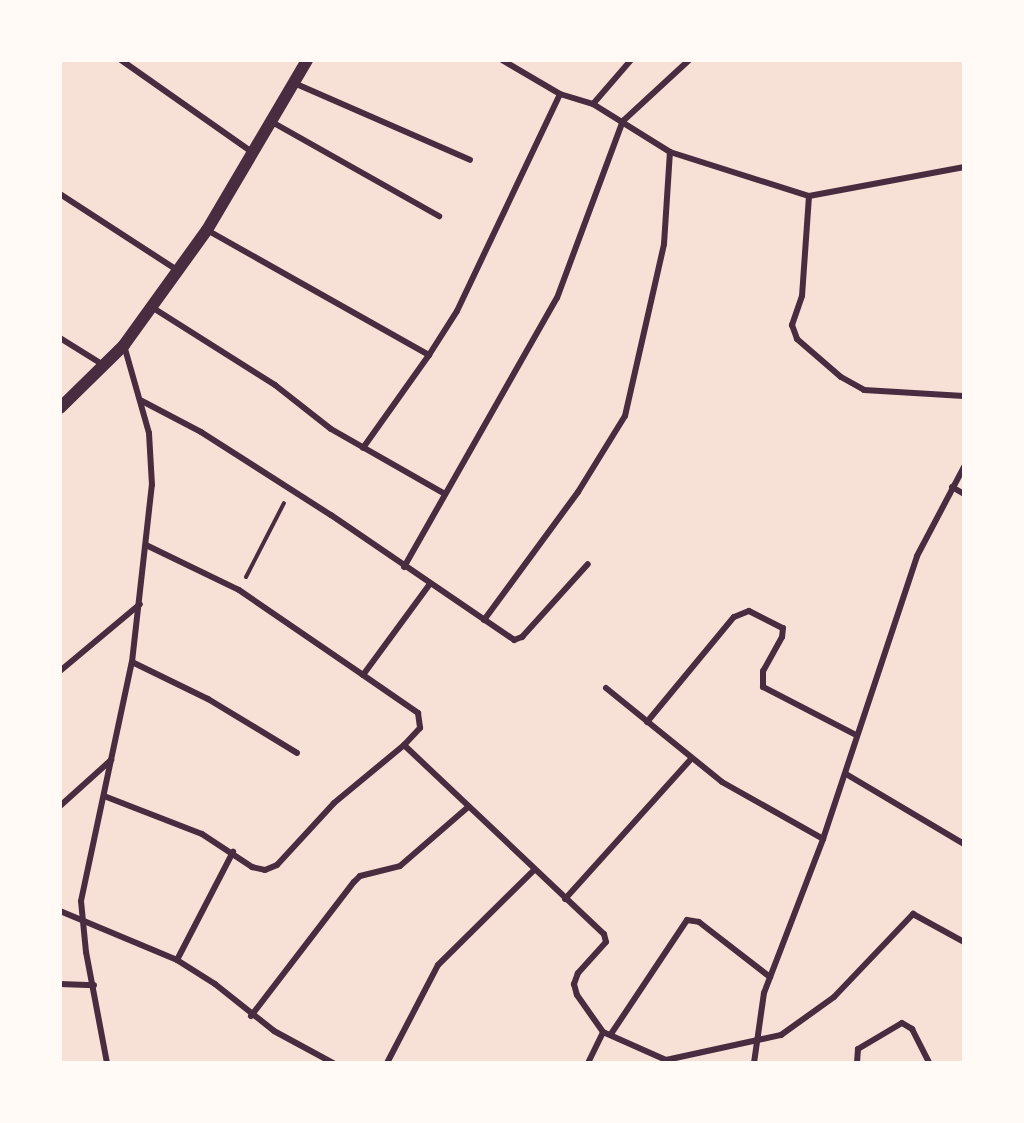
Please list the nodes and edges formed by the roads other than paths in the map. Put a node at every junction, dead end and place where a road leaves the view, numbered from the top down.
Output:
1 (121, 60) edge
2 (307, 60) edge
3 (502, 60) edge
4 (631, 60) edge
5 (689, 60) edge
6 (293, 83) junction
7 (560, 94) junction
8 (593, 104) junction
9 (623, 121) junction
10 (272, 122) junction
11 (252, 152) junction
12 (670, 152) junction
13 (470, 160) dead end
14 (964, 167) edge
15 (60, 194) edge
16 (809, 196) junction
17 (439, 216) dead end
18 (207, 230) junction
19 (177, 270) junction
20 (150, 306) junction
21 (60, 338) edge
22 (124, 345) junction
23 (429, 355) junction
24 (105, 366) junction
25 (964, 396) edge
26 (142, 401) junction
27 (60, 408) edge
28 (363, 448) junction
29 (964, 467) edge
30 (952, 488) junction
31 (445, 494) junction
32 (964, 494) edge
33 (146, 545) junction
34 (588, 564) dead end
35 (404, 567) junction
36 (429, 585) junction
37 (140, 603) junction
38 (484, 620) junction
39 (132, 662) junction
40 (60, 671) edge
41 (363, 675) junction
42 (606, 688) dead end
43 (647, 722) junction
44 (856, 735) junction
45 (404, 746) junction
46 (297, 753) dead end
47 (112, 759) junction
48 (691, 759) junction
49 (846, 774) junction
50 (104, 796) junction
51 (60, 806) edge
52 (467, 808) junction
53 (823, 839) junction
54 (964, 844) edge
55 (234, 852) junction
56 (534, 870) junction
57 (566, 899) junction
58 (60, 911) edge
59 (82, 922) junction
60 (964, 942) edge
61 (177, 960) junction
62 (770, 977) junction
63 (60, 984) edge
64 (94, 985) junction
65 (251, 1016) junction
66 (603, 1032) junction
67 (611, 1034) junction
68 (756, 1042) junction
69 (324, 1061) edge
70 (107, 1063) edge
71 (333, 1063) edge
72 (387, 1063) edge
73 (588, 1063) edge
74 (754, 1063) edge
75 (858, 1063) edge
76 (929, 1063) edge

1 - 11 street
2 - 6 main road
3 - 7 street
4 - 8 street
5 - 9 street
6 - 10 main road
6 - 13 street
7 - 8 street
7 - 23 street
8 - 9 street
9 - 12 street
9 - 31 street
10 - 11 main road
10 - 17 street
11 - 18 main road
12 - 16 street
12 - 38 street
14 - 16 street
15 - 19 street
16 - 25 street
18 - 19 main road
18 - 23 street
19 - 20 main road
20 - 22 main road
20 - 28 street
21 - 24 street
22 - 24 main road
22 - 26 street
23 - 28 street
24 - 27 main road
26 - 33 street
26 - 35 street
28 - 31 street
29 - 30 street
30 - 32 street
30 - 44 street
31 - 35 street
33 - 37 street
33 - 41 street
34 - 38 street
35 - 36 street
36 - 38 street
36 - 41 street
37 - 39 street
37 - 40 street
39 - 46 street
39 - 47 street
41 - 45 street
42 - 43 street
43 - 44 street
43 - 48 street
44 - 49 street
45 - 52 street
45 - 55 street
47 - 50 street
47 - 51 street
48 - 53 street
48 - 57 street
49 - 53 street
49 - 54 street
50 - 55 street
50 - 59 street
52 - 56 street
52 - 65 street
53 - 62 street
55 - 61 street
56 - 57 street
56 - 72 street
57 - 66 street
58 - 59 street
59 - 61 street
59 - 64 street
60 - 68 street
61 - 65 street
62 - 67 street
62 - 68 street
63 - 64 street
64 - 70 street
65 - 69 street
66 - 67 street
66 - 73 street
67 - 68 street
68 - 74 street
69 - 71 street
75 - 76 street

